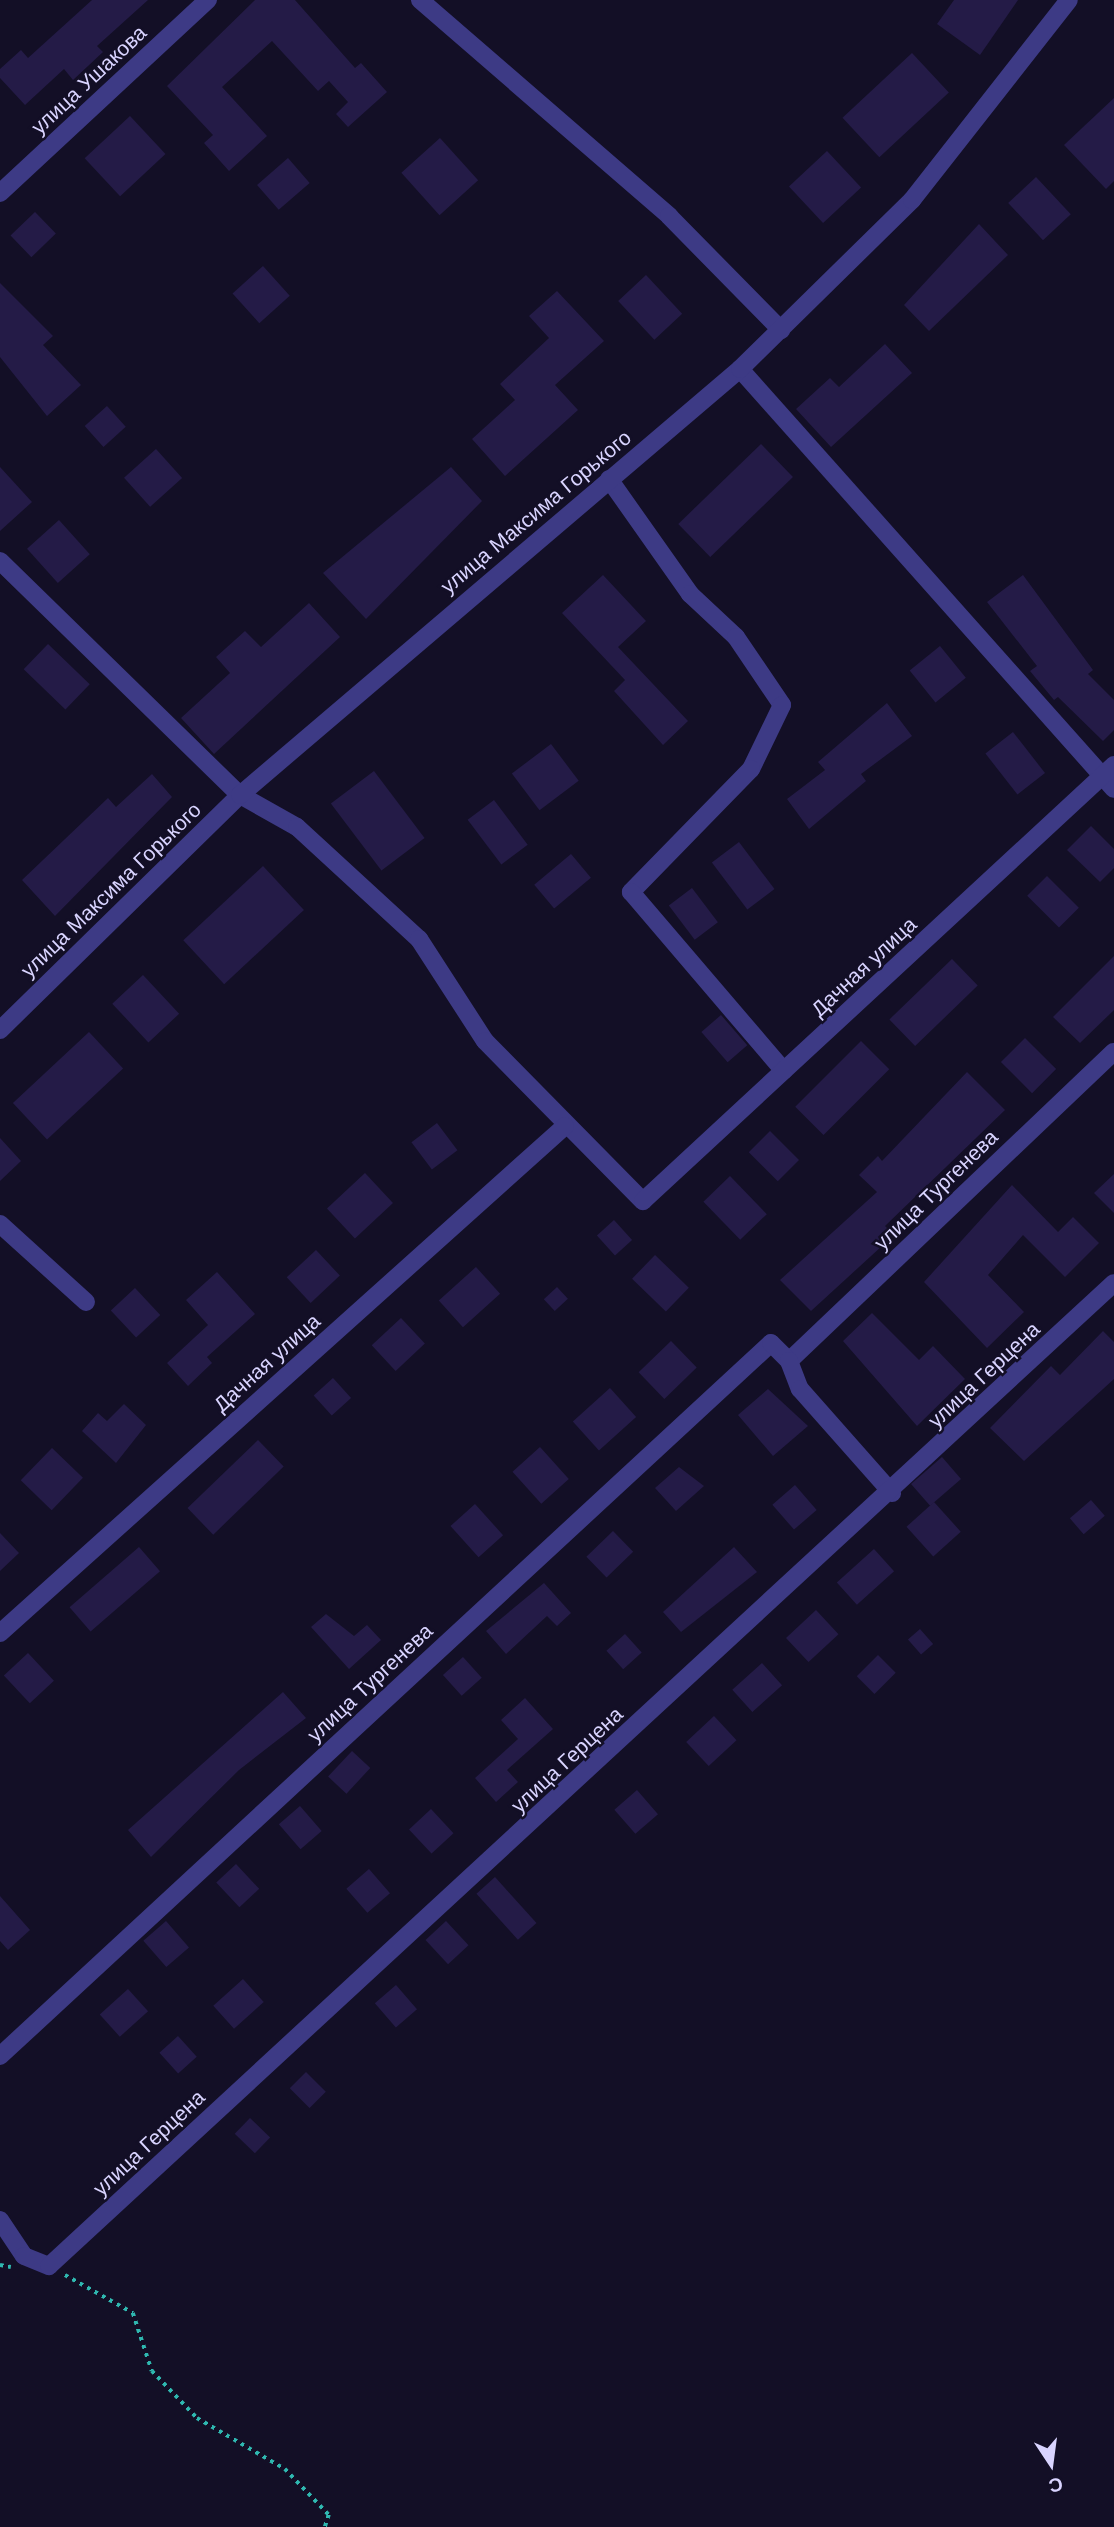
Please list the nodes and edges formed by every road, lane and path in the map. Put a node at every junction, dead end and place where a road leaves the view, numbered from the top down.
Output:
1 (208, 0) edge
2 (420, 0) edge
3 (1069, 0) edge
4 (0, 193) edge
5 (781, 330) junction
6 (740, 369) junction
7 (609, 479) junction
8 (0, 561) edge
9 (1111, 777) edge
10 (240, 795) junction
11 (0, 1030) edge
12 (1114, 1052) edge
13 (785, 1071) junction
14 (565, 1126) junction
15 (0, 1224) edge
16 (1114, 1283) edge
17 (86, 1302) dead end
18 (789, 1361) junction
19 (892, 1493) junction
20 (0, 1633) edge
21 (0, 2056) edge
22 (0, 2220) edge
23 (0, 2265) edge
24 (48, 2266) junction
25 (16, 2267) dead end
26 (325, 2527) edge

1 - 4 street, улица Ушакова
2 - 5 street
3 - 5 street, улица Максима Горького
5 - 6 street, улица Максима Горького
6 - 7 street, улица Максима Горького
6 - 9 street
7 - 10 street, улица Максима Горького
7 - 13 street
8 - 10 street
9 - 13 street, Дачная улица
10 - 11 street, улица Максима Горького
10 - 14 street
12 - 18 street, улица Тургенева
13 - 14 street, Дачная улица
14 - 20 street, Дачная улица
15 - 17 street
16 - 19 street, улица Герцена
18 - 19 street
18 - 21 street, улица Тургенева
19 - 24 street, улица Герцена
22 - 24 street
23 - 25 path
24 - 26 path

